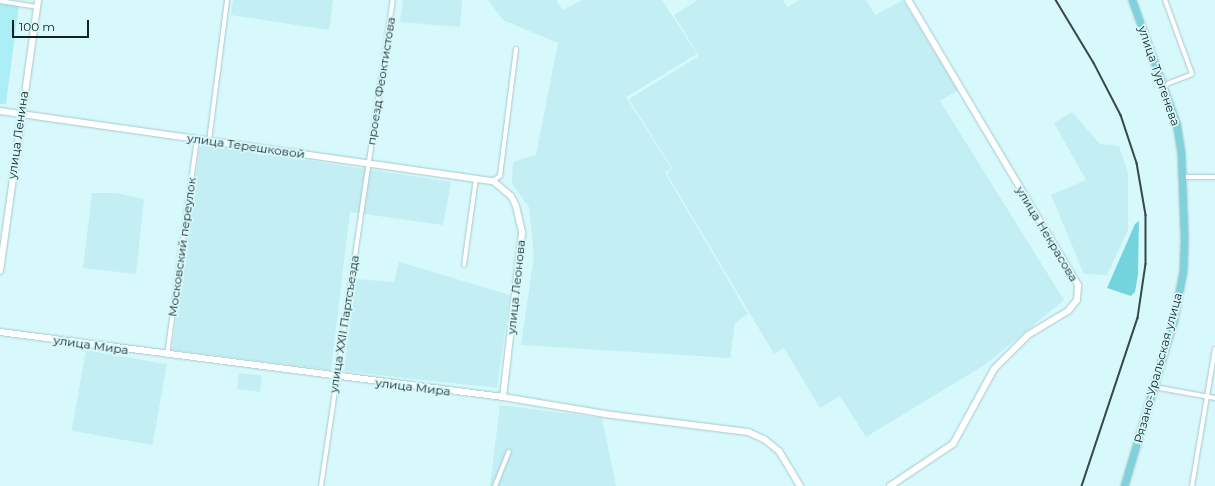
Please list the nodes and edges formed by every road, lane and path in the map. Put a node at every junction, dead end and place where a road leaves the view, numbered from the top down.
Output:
1 (38, 0) edge
2 (227, 0) edge
3 (393, 0) edge
4 (908, 0) edge
5 (1132, 0) edge
6 (1165, 0) edge
7 (0, 1) edge
8 (37, 7) junction
9 (516, 49) dead end
10 (1164, 85) junction
11 (0, 111) edge
12 (21, 114) junction
13 (197, 139) junction
14 (209, 141) junction
15 (368, 163) junction
16 (1182, 177) junction
17 (1215, 177) edge
18 (476, 178) junction
19 (492, 181) junction
20 (464, 265) dead end
21 (0, 271) edge
22 (0, 332) edge
23 (1215, 349) edge
24 (167, 355) junction
25 (336, 377) junction
26 (1154, 387) junction
27 (1207, 396) junction
28 (503, 397) junction
29 (1215, 398) edge
30 (509, 452) dead end
31 (320, 486) edge
32 (495, 486) edge
33 (800, 486) edge
34 (890, 486) edge
35 (1124, 486) edge
36 (1192, 486) edge

1 - 8 street, улица Ленина
2 - 14 street
3 - 15 street, проезд Феоктистова
4 - 34 street, улица Некрасова
5 - 10 main road, улица Тургенева
6 - 10 street
7 - 8 street
8 - 12 street, улица Ленина
9 - 19 street
10 - 16 main road, улица Тургенева
11 - 12 street, улица Терешковой
12 - 13 street, улица Терешковой
12 - 21 street, улица Ленина
13 - 14 street, улица Терешковой
13 - 24 street, Московский переулок
14 - 15 street, улица Терешковой
15 - 18 street, улица Терешковой
15 - 25 street, улица XXII Партсъезда
16 - 17 street
16 - 26 main road, Рязано-Уральская улица
18 - 19 street, улица Терешковой
18 - 20 street
19 - 28 street, улица Леонова
22 - 24 street, улица Мира
23 - 27 street
24 - 25 street, улица Мира
25 - 28 street, улица Мира
25 - 31 street, улица XXII Партсъезда
26 - 27 street
26 - 35 main road, Рязано-Уральская улица
27 - 29 street
27 - 36 street
28 - 33 street, улица Мира
30 - 32 street

